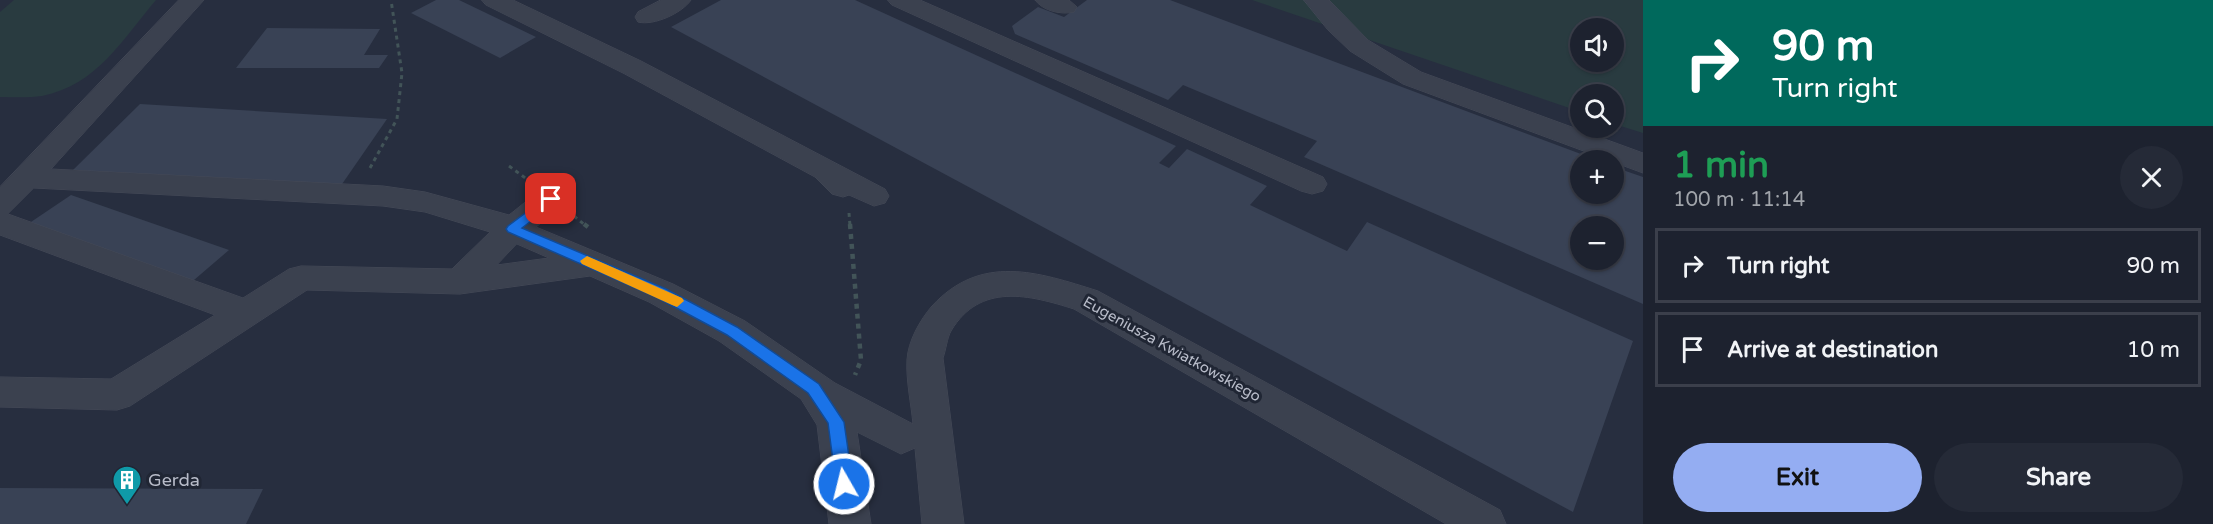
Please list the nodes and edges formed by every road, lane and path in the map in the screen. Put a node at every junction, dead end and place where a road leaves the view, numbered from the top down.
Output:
1 (192, 0) edge
2 (391, 0) edge
3 (494, 0) edge
4 (679, 0) edge
5 (900, 0) edge
6 (1316, 0) edge
7 (647, 17) dead end
8 (1643, 163) edge
9 (26, 178) junction
10 (834, 178) junction
11 (1312, 184) dead end
12 (355, 195) junction
13 (874, 196) dead end
14 (551, 199) dead end
15 (0, 206) edge
16 (0, 223) edge
17 (512, 229) junction
18 (594, 264) junction
19 (460, 282) junction
20 (246, 313) junction
21 (854, 378) dead end
22 (814, 388) junction
23 (0, 392) edge
24 (901, 437) dead end
25 (850, 524) edge
26 (943, 524) edge
27 (1485, 524) edge

1 - 9 street
2 - 12 path
3 - 10 street
4 - 7 street
5 - 11 street
6 - 8 street
9 - 12 street
9 - 15 street
10 - 13 street
10 - 21 path
12 - 17 street
14 - 17 street
16 - 20 street
17 - 18 street
17 - 19 street
18 - 19 street
18 - 22 street
19 - 20 street
20 - 23 street
22 - 24 street
22 - 25 street
26 - 27 street, Eugeniusza Kwiatkowskiego

